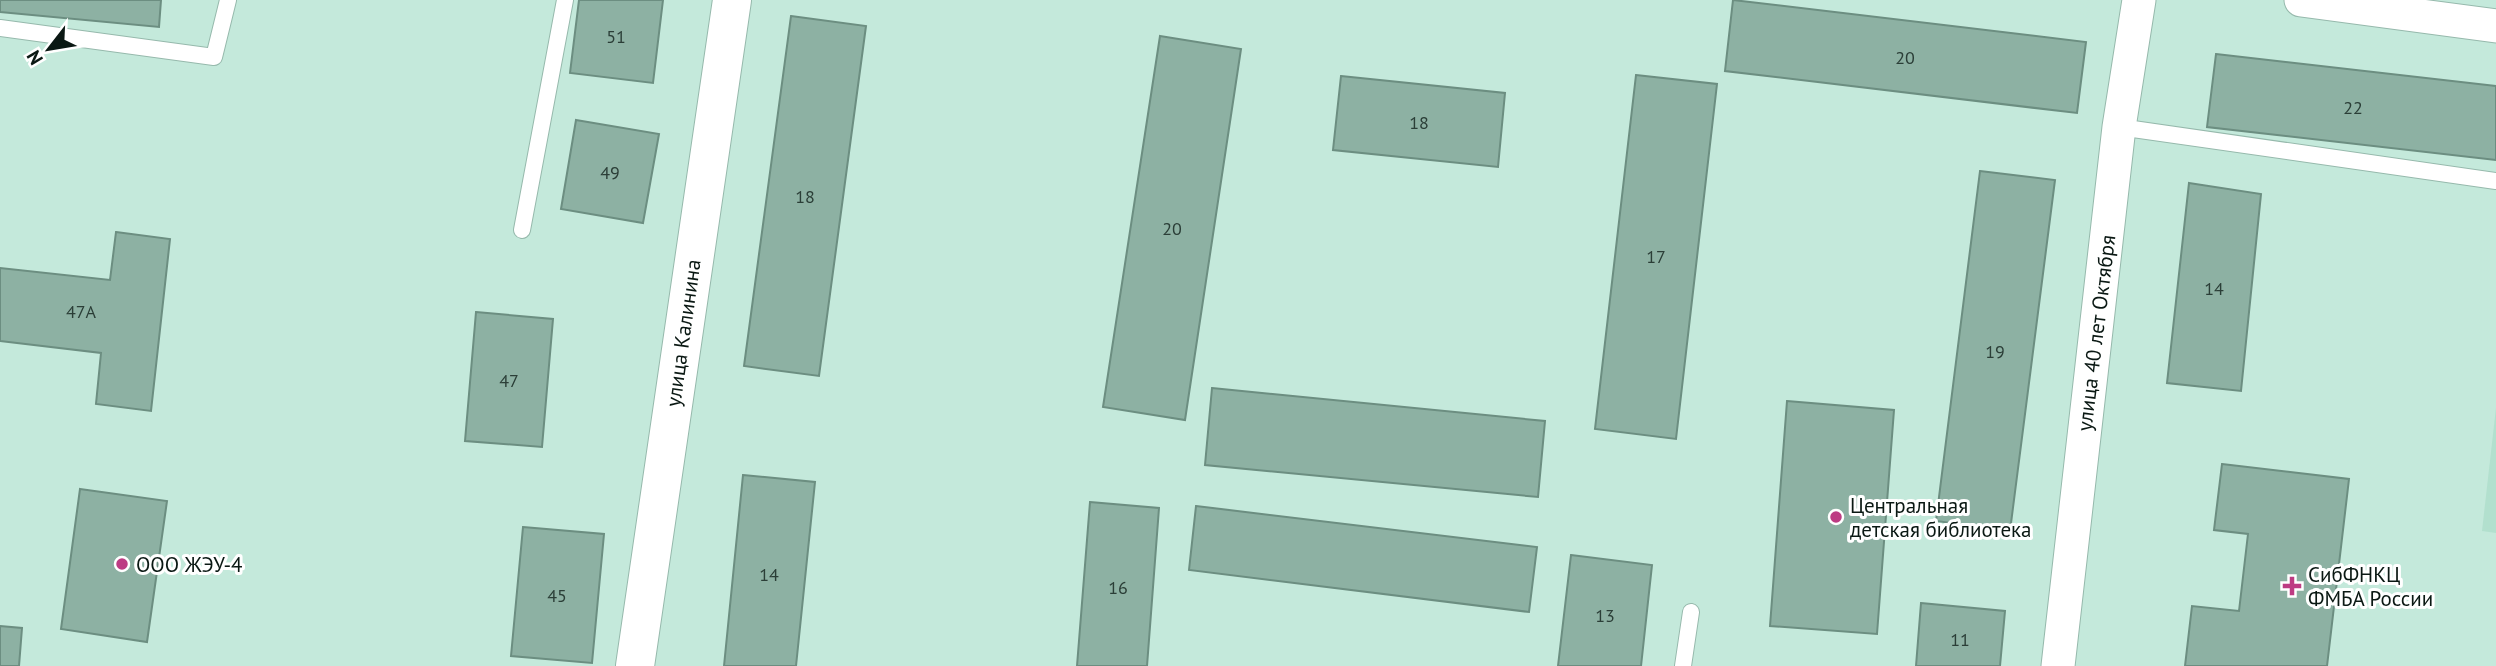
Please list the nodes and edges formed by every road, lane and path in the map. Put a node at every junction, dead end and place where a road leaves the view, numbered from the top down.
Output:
1 (228, 0) edge
2 (565, 0) edge
3 (732, 0) edge
4 (2138, 0) edge
5 (2301, 0) edge
6 (2496, 26) edge
7 (0, 28) edge
8 (2119, 127) junction
9 (2496, 181) edge
10 (522, 230) dead end
11 (1691, 612) dead end
12 (635, 666) edge
13 (1683, 666) edge
14 (2058, 666) edge

1 - 7 lane
2 - 10 lane
3 - 12 main road, улица Калинина
4 - 8 street, улица 40 лет Октября
5 - 6 street
8 - 9 lane
8 - 14 street, улица 40 лет Октября
11 - 13 lane

